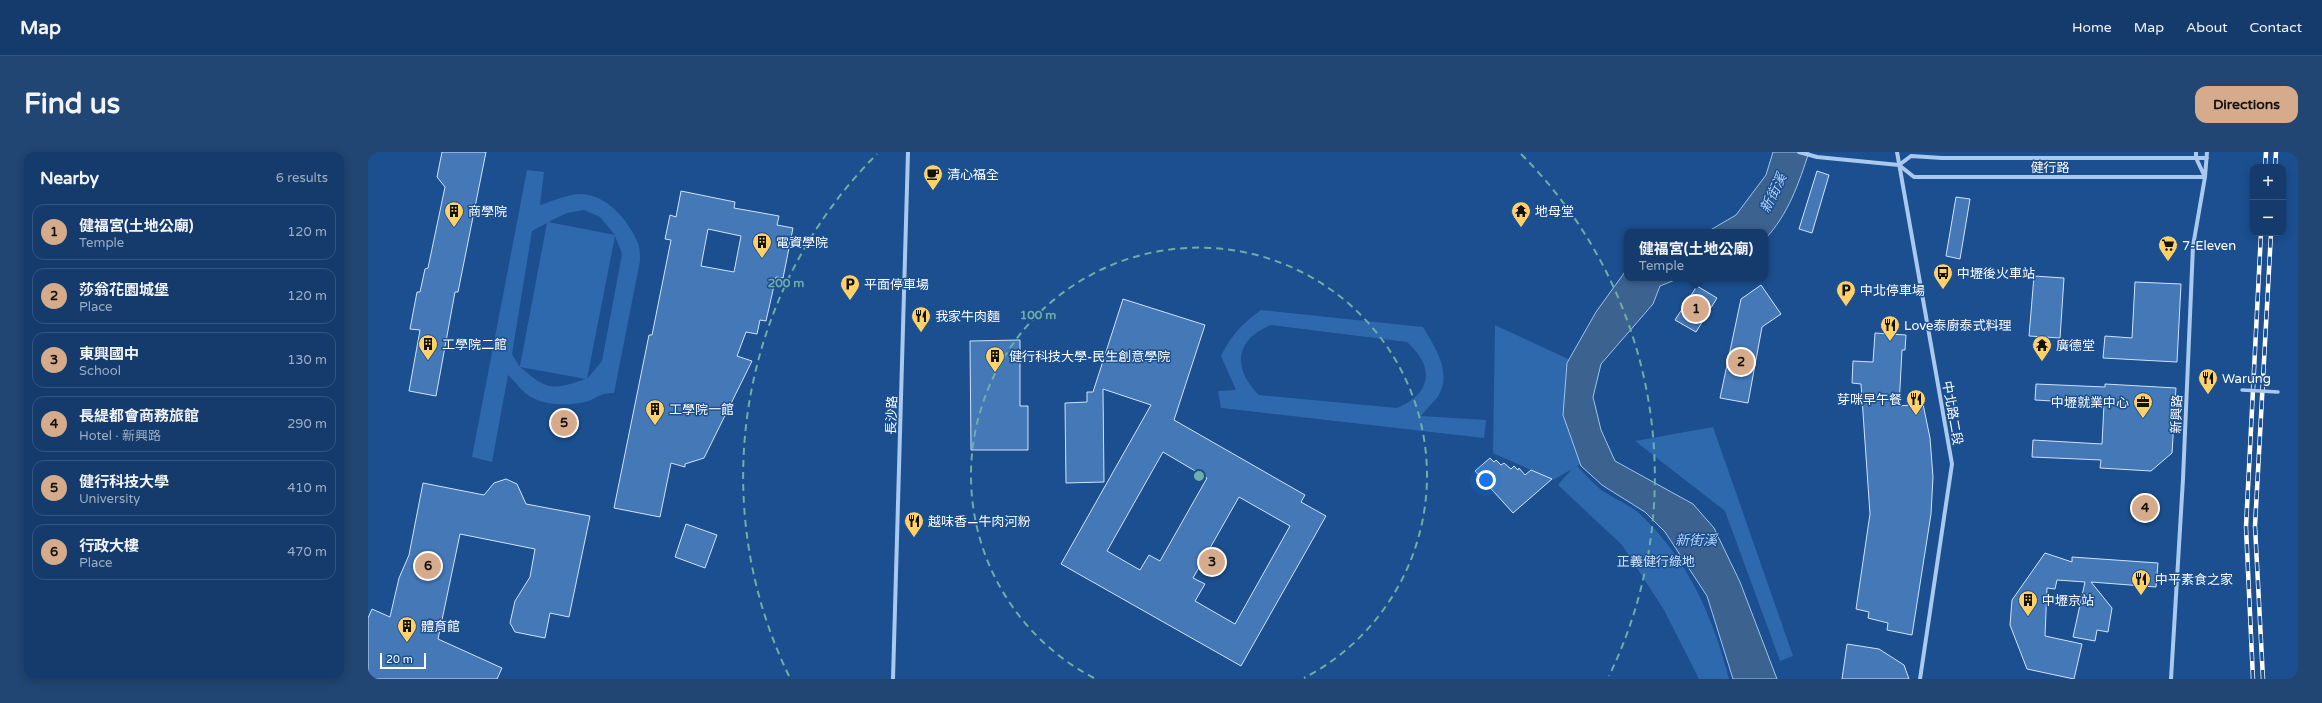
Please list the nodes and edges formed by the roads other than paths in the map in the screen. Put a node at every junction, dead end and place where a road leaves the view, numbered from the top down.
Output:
1 (908, 152) edge
2 (1799, 152) edge
3 (1897, 152) edge
4 (2196, 152) edge
5 (2208, 152) edge
6 (2196, 158) junction
7 (2207, 158) junction
8 (1900, 165) junction
9 (2205, 177) junction
10 (2242, 390) dead end
11 (2278, 392) dead end
12 (893, 679) edge
13 (1920, 679) edge
14 (2171, 679) edge

1 - 12 street, 長沙路
2 - 8 street
3 - 8 street, 中北路二段
4 - 6 street
5 - 7 street, 新興路
6 - 7 street, 健行路
6 - 8 street, 健行路
6 - 9 street
7 - 9 street, 新興路
8 - 9 street, 健行路
8 - 13 street, 中北路二段
9 - 14 street, 新興路
10 - 11 street, bridge

